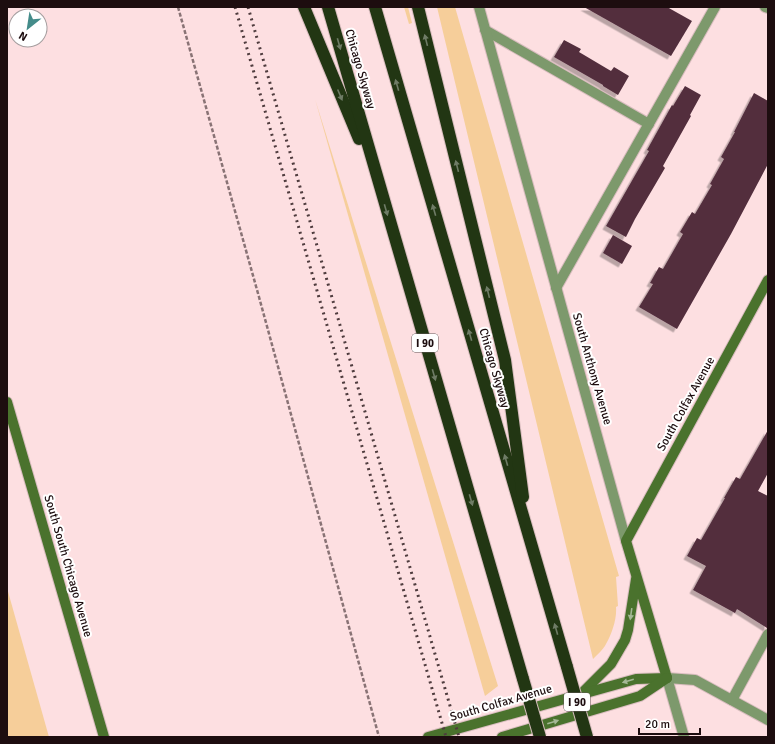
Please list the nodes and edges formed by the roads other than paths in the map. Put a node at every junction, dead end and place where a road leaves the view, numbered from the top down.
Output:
1 (304, 7) edge
2 (328, 7) edge
3 (375, 7) edge
4 (418, 7) edge
5 (479, 7) edge
6 (715, 7) edge
7 (765, 7) edge
8 (768, 8) edge
9 (485, 30) junction
10 (649, 124) junction
11 (380, 188) junction
12 (768, 280) edge
13 (556, 288) junction
14 (7, 402) edge
15 (529, 538) junction
16 (626, 541) junction
17 (636, 575) junction
18 (768, 634) edge
19 (667, 678) junction
20 (581, 694) junction
21 (732, 700) junction
22 (768, 720) edge
23 (104, 737) edge
24 (428, 737) edge
25 (502, 737) edge
26 (540, 737) edge
27 (587, 737) edge
28 (684, 737) edge

1 -> 11 highway
2 -> 11 highway, Chicago Skyway / I 90
15 -> 3 highway, Chicago Skyway / I 90
15 -> 4 highway
5 - 9 street, South Anthony Avenue
6 - 10 street
7 - 8 street
9 - 10 street
9 - 13 street, South Anthony Avenue
10 - 13 street
11 -> 26 highway, Chicago Skyway / I 90, bridge
12 - 16 main road, South Colfax Avenue
13 - 16 street, South Anthony Avenue
14 - 23 main road, South South Chicago Avenue
27 -> 15 highway, Chicago Skyway / I 90, bridge
16 - 17 main road, South Anthony Avenue
17 - 19 main road, South Anthony Avenue
17 -> 20 main road
18 - 21 street
19 -> 20 main road, South Colfax Avenue
19 - 21 street
25 -> 19 main road
19 - 28 street, South Anthony Avenue
20 - 24 main road, South Colfax Avenue
21 - 22 street

